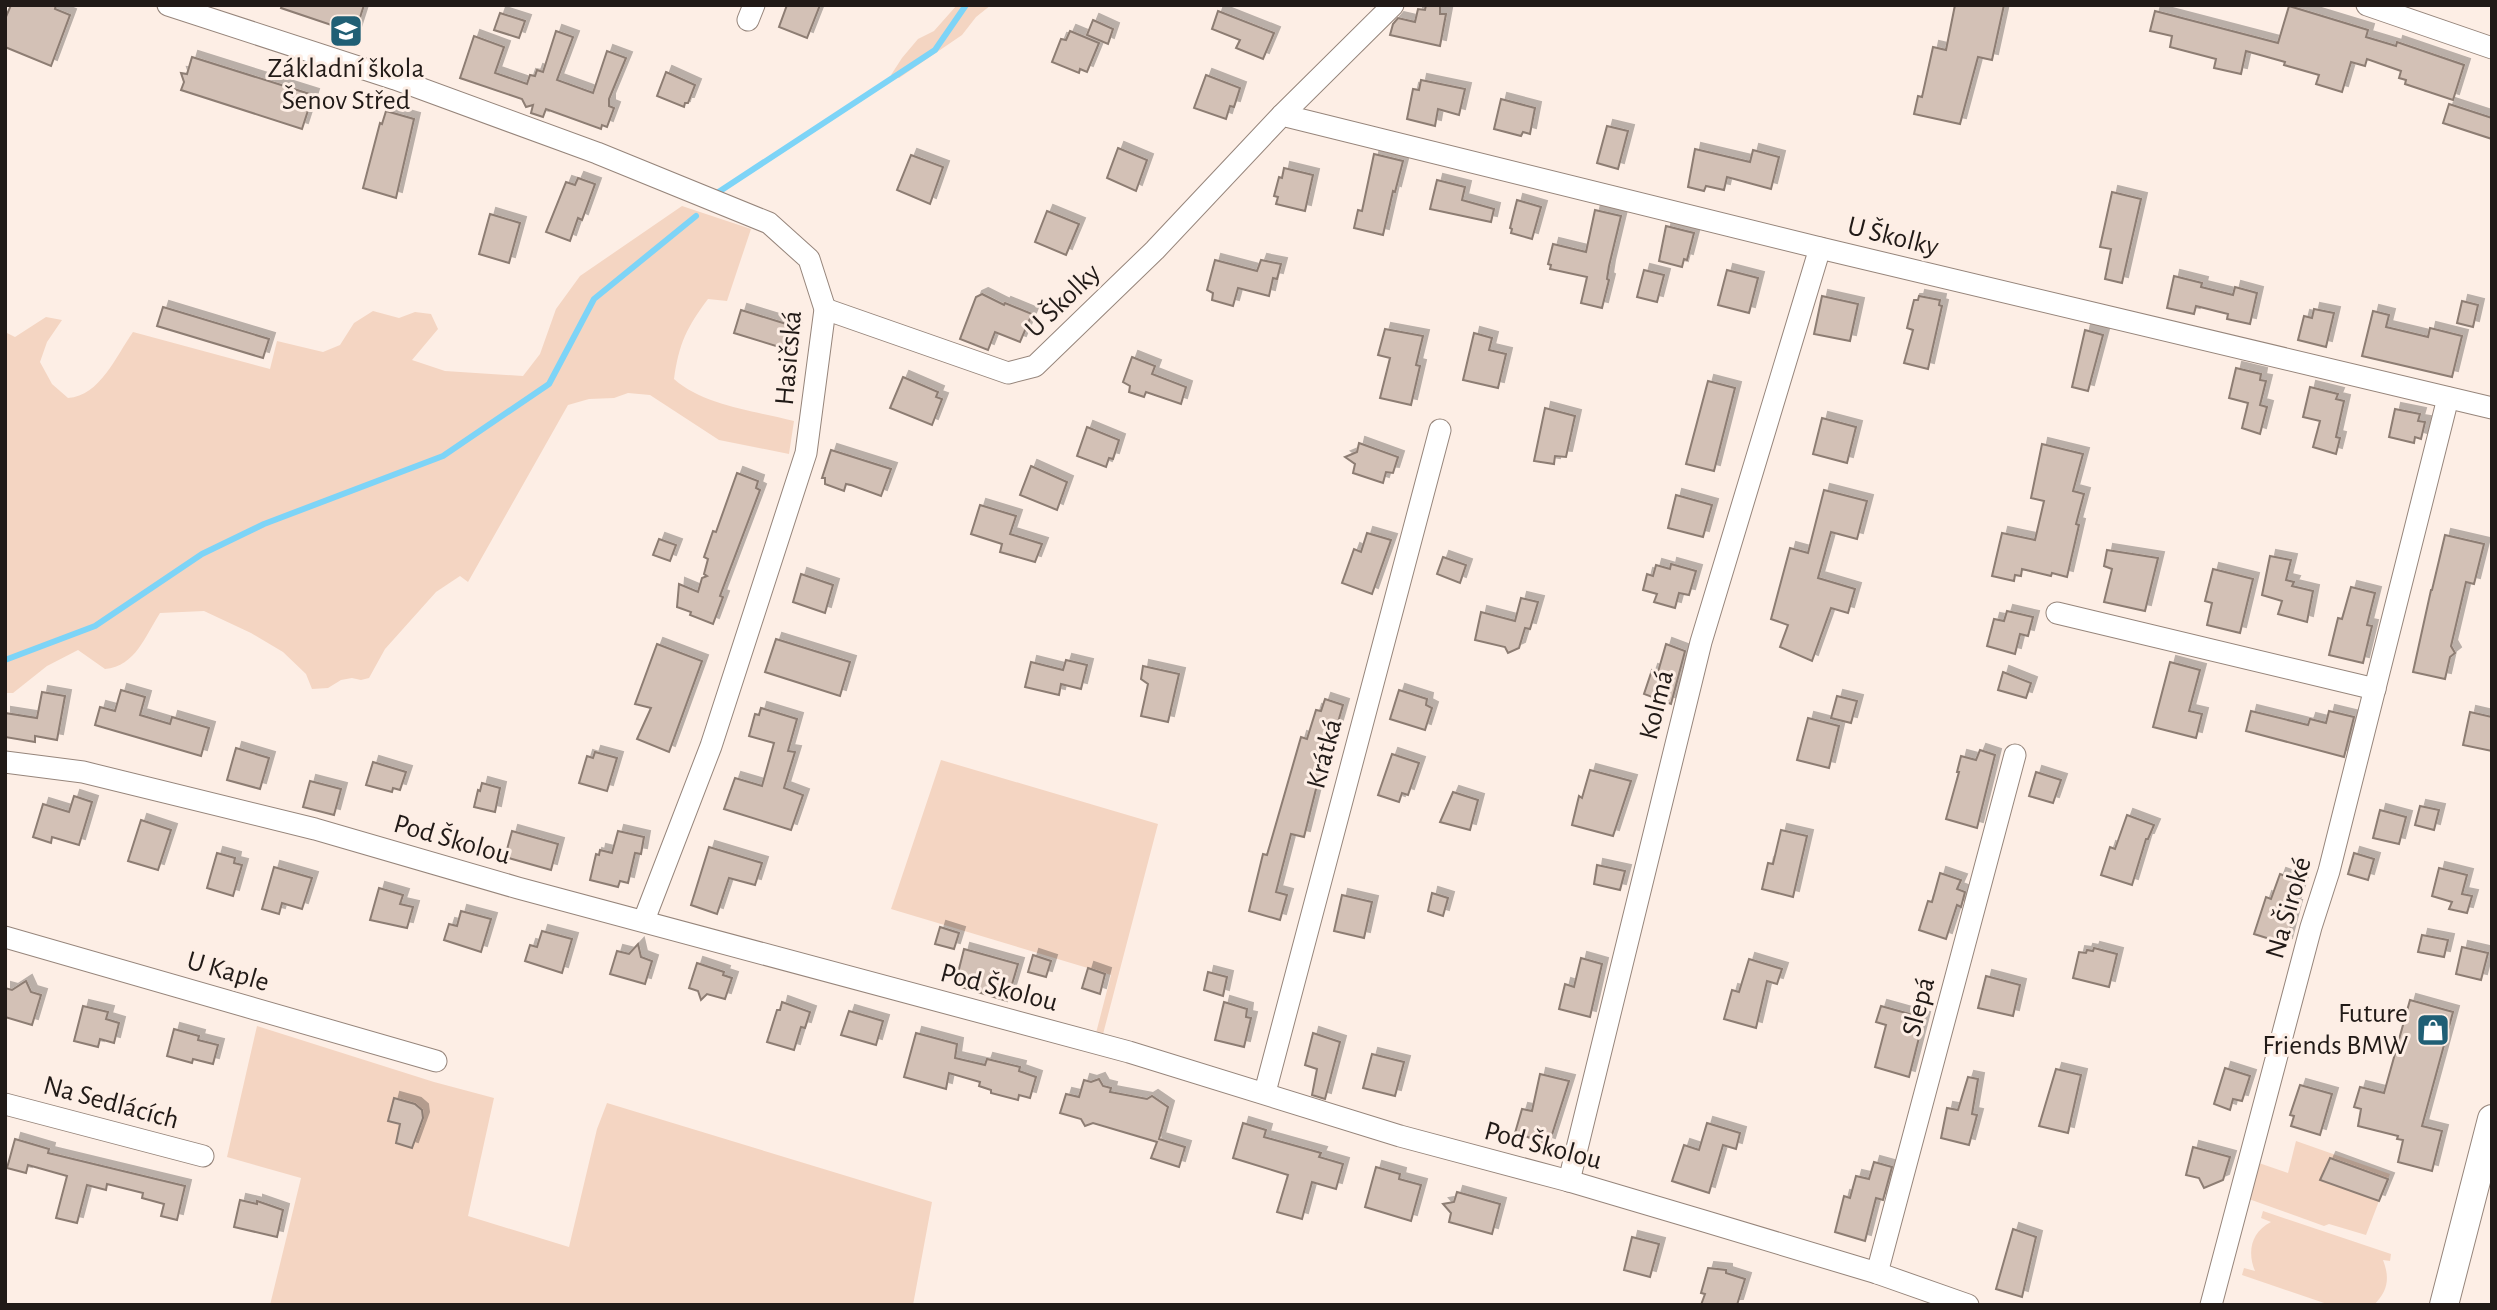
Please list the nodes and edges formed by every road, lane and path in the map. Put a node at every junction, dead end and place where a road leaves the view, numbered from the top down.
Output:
1 (167, 5) edge
2 (1393, 5) edge
3 (2367, 5) edge
4 (2492, 48) edge
5 (1282, 115) junction
6 (1820, 248) junction
7 (825, 309) junction
8 (2448, 398) junction
9 (2492, 408) edge
10 (1440, 429) dead end
11 (2057, 613) dead end
12 (2375, 689) junction
13 (2015, 755) dead end
14 (5, 762) edge
15 (644, 920) junction
16 (5, 937) edge
17 (436, 1061) dead end
18 (1265, 1092) junction
19 (5, 1104) edge
20 (2492, 1119) edge
21 (203, 1156) dead end
22 (1569, 1181) junction
23 (1877, 1273) junction
24 (1968, 1305) edge
25 (2211, 1305) edge
26 (2444, 1305) edge

1 - 7 street, Hasičská
2 - 5 street, U Školky
3 - 4 street
5 - 6 street, U Školky
5 - 7 street, U Školky
6 - 8 street, U Školky
6 - 22 street, Kolmá
7 - 15 street, Hasičská
8 - 9 street, U Školky
8 - 12 street, Na Široké
10 - 18 street, Krátká
11 - 12 street
12 - 25 street, Na Široké
13 - 23 street, Slepá
14 - 15 street, Pod Školou
15 - 18 street, Pod Školou
16 - 17 street, U Kaple
18 - 22 street, Pod Školou
19 - 21 street, Na Sedlácích
20 - 26 main road
22 - 23 street, Pod Školou
23 - 24 street, Pod Školou

